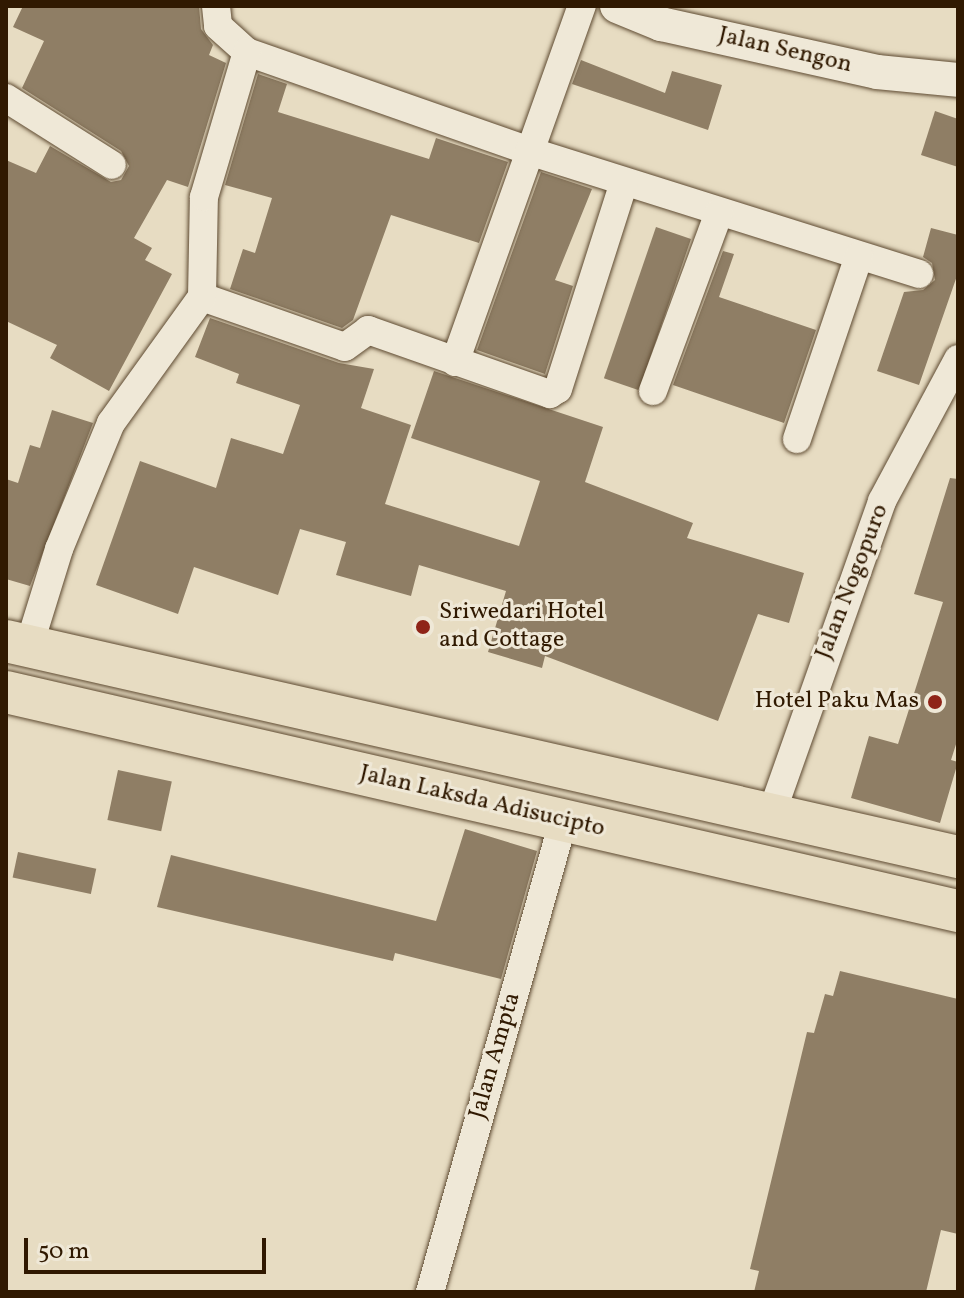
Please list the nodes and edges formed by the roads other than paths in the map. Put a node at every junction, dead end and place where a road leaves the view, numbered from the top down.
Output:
1 (216, 6) edge
2 (582, 6) edge
3 (617, 6) edge
4 (665, 15) edge
5 (247, 52) junction
6 (958, 80) edge
7 (6, 100) edge
8 (529, 151) junction
9 (112, 165) dead end
10 (624, 182) junction
11 (719, 213) junction
12 (859, 256) junction
13 (919, 274) dead end
14 (202, 297) junction
15 (958, 359) edge
16 (455, 362) junction
17 (653, 391) dead end
18 (797, 439) dead end
19 (18, 644) edge
20 (6, 692) edge
21 (771, 815) junction
22 (563, 821) junction
23 (958, 857) edge
24 (958, 911) edge
25 (430, 1292) edge

1 - 5 street
2 - 8 street
3 - 4 street, Jalan Sengon
4 - 6 street, Jalan Sengon
5 - 8 street
5 - 14 street
7 - 9 street
8 - 10 street
8 - 16 street
10 - 11 street
10 - 16 street
11 - 12 street
11 - 17 street
12 - 13 street
12 - 18 street
14 - 16 street
14 - 19 street
15 - 21 street, Jalan Nogopuro
19 - 21 main road
20 - 22 main road, Jalan Laksda Adisucipto
21 - 23 main road
22 - 24 main road, Jalan Laksda Adisucipto
22 - 25 street, Jalan Ampta

